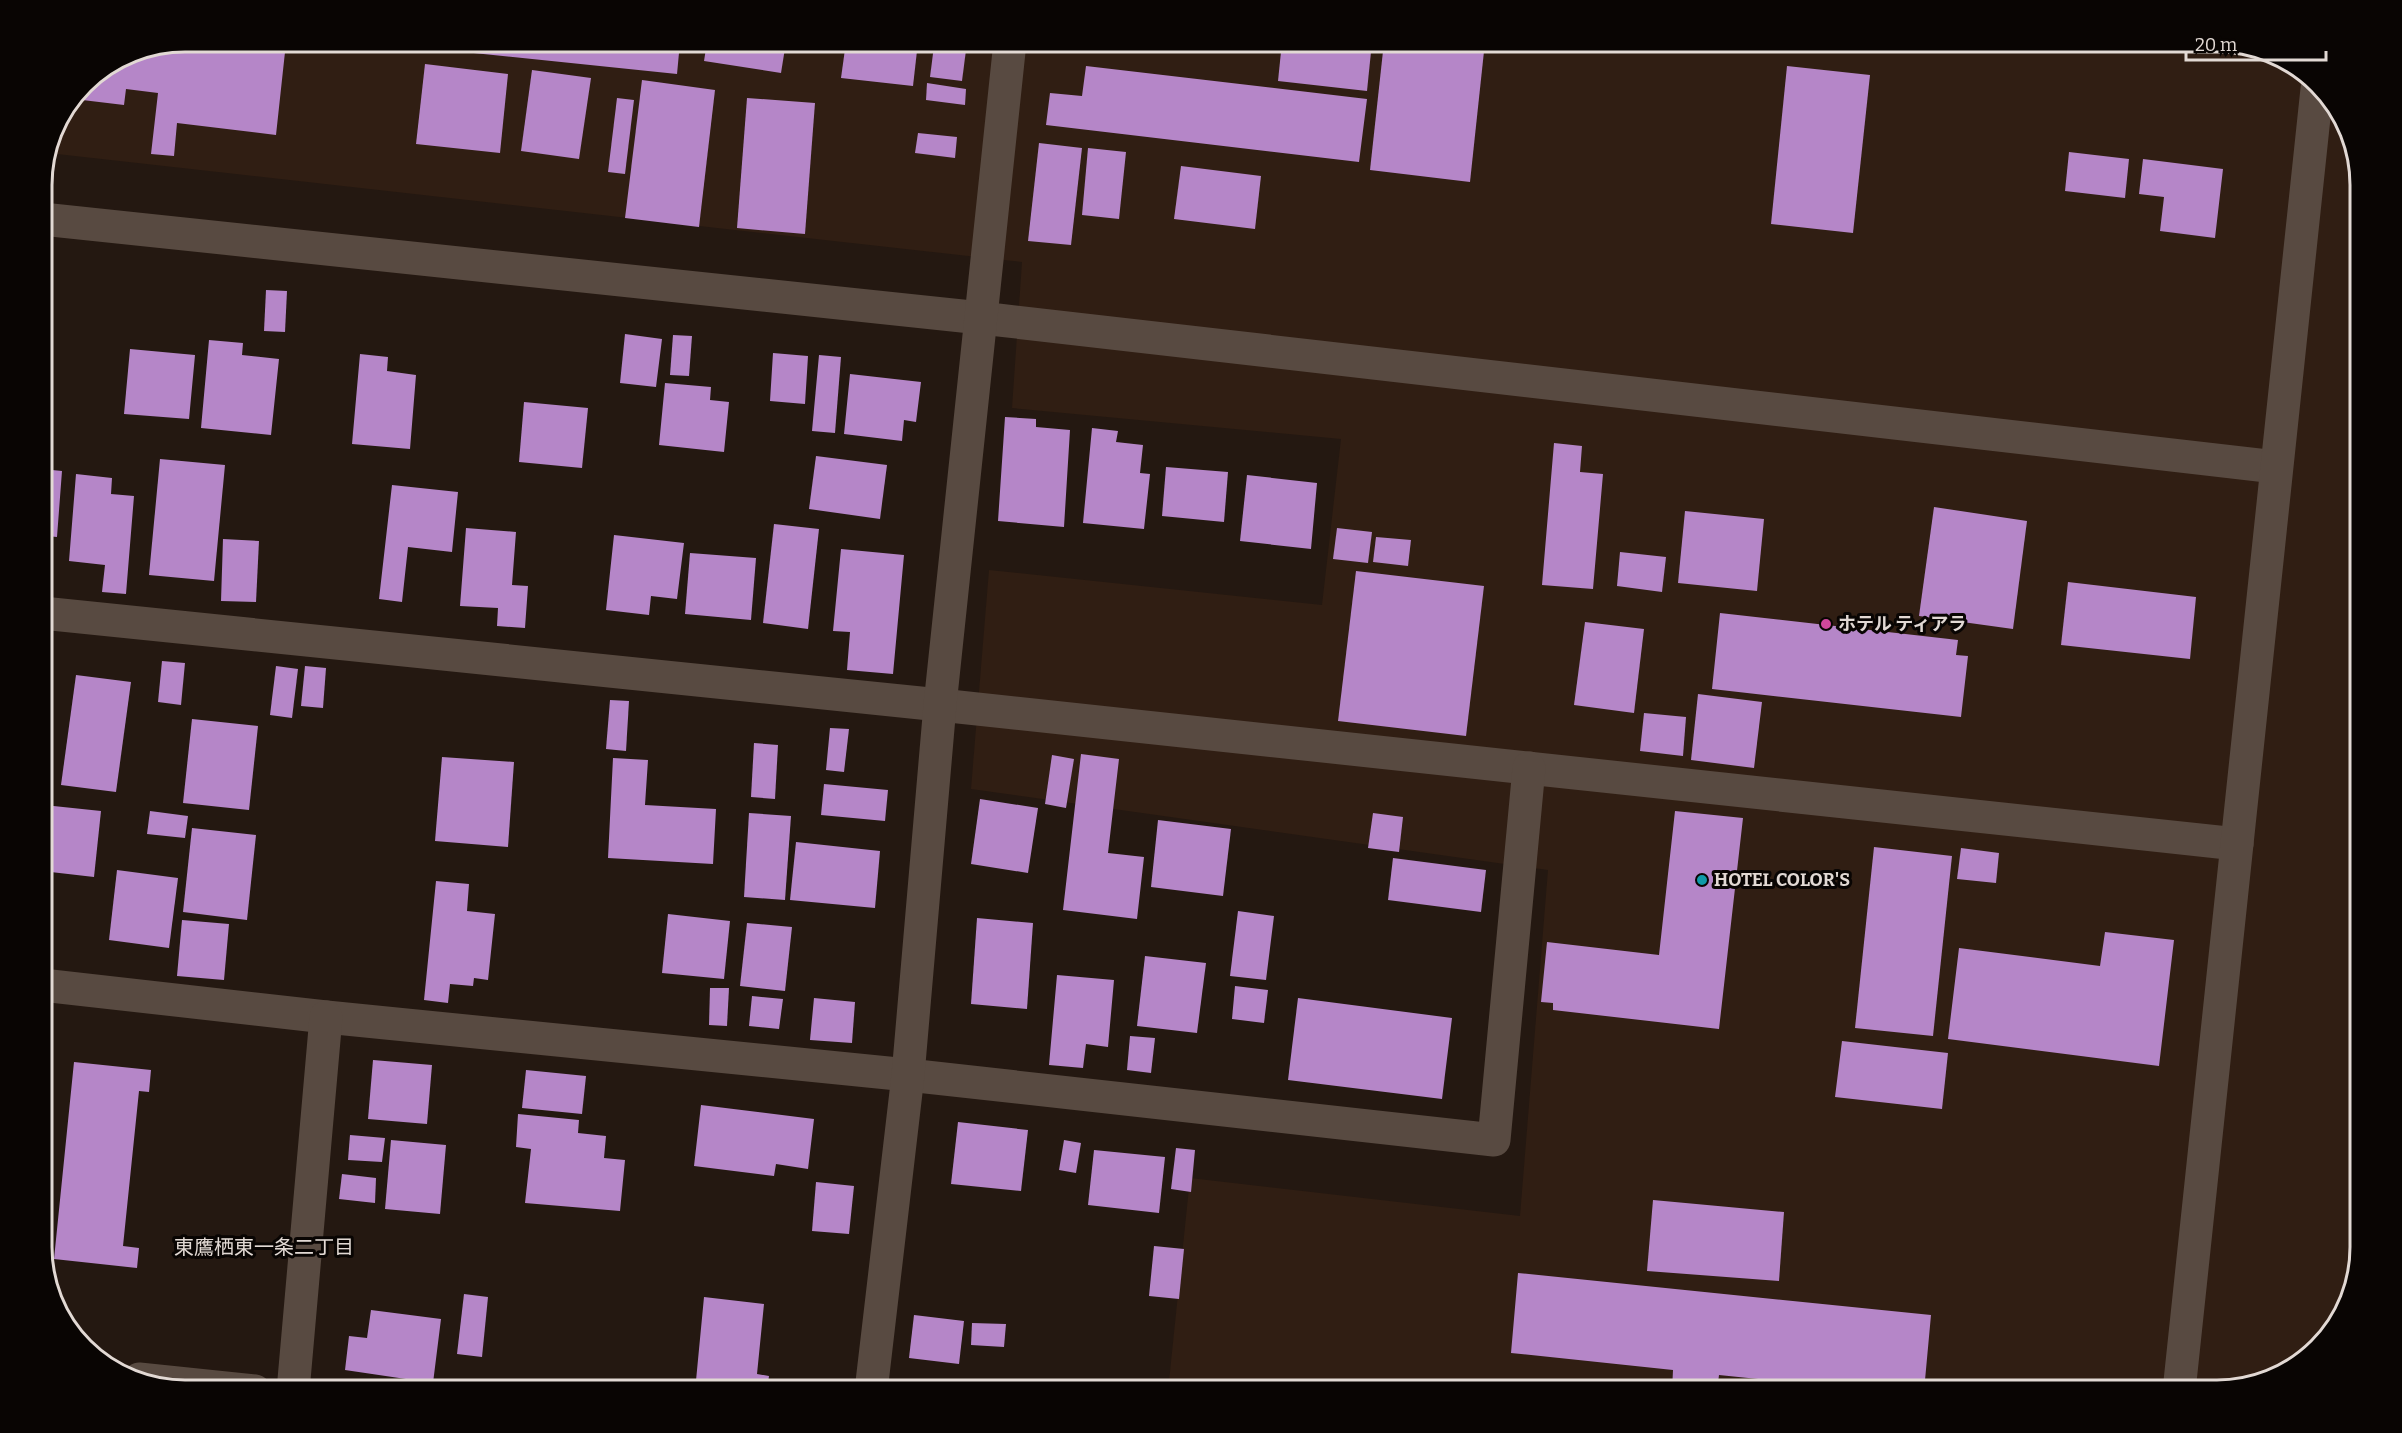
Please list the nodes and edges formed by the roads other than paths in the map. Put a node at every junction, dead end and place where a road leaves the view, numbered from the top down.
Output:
1 (1009, 53) edge
2 (2316, 97) edge
3 (53, 220) edge
4 (981, 318) junction
5 (2276, 467) junction
6 (53, 614) edge
7 (940, 705) junction
8 (1529, 768) junction
9 (2237, 844) junction
10 (53, 986) edge
11 (326, 1017) junction
12 (908, 1075) junction
13 (294, 1380) edge
14 (872, 1380) edge
15 (2180, 1380) edge

1 - 4 street
2 - 5 street
3 - 4 street
4 - 5 street
4 - 7 street
5 - 9 street
6 - 7 street
7 - 8 street
7 - 12 street
8 - 9 street
8 - 12 street
9 - 15 street
10 - 11 street
11 - 12 street
11 - 13 street
12 - 14 street

